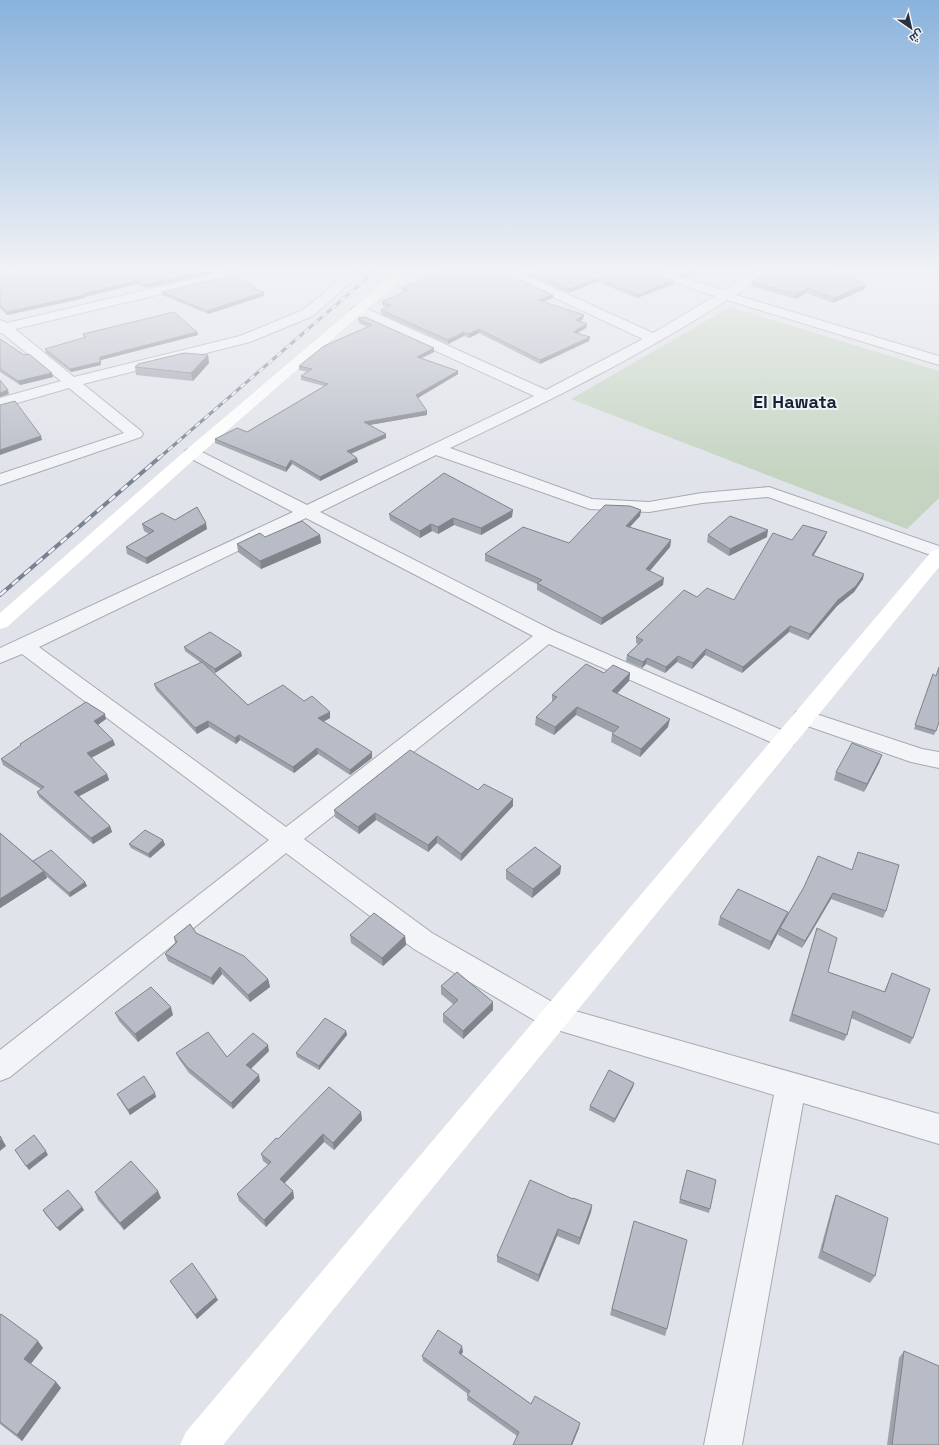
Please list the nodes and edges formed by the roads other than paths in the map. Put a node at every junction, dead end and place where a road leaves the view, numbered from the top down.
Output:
1 (18, 339) edge
2 (243, 339) edge
3 (324, 339) edge
4 (423, 339) edge
5 (655, 339) edge
6 (868, 339) edge
7 (939, 361) edge
8 (72, 382) junction
9 (547, 396) junction
10 (0, 402) edge
11 (436, 449) junction
12 (192, 453) junction
13 (0, 480) edge
14 (306, 512) junction
15 (939, 553) edge
16 (0, 623) edge
17 (547, 635) junction
18 (24, 646) junction
19 (0, 656) edge
20 (804, 717) junction
21 (785, 740) junction
22 (939, 760) edge
23 (286, 840) junction
24 (554, 1017) junction
25 (0, 1068) edge
26 (791, 1086) junction
27 (939, 1129) edge
28 (199, 1445) edge
29 (723, 1445) edge

1 - 8 street
2 - 8 street
3 - 12 street
4 - 9 street
5 - 9 street
6 - 7 street
8 - 10 street
8 - 13 street
9 - 11 street
11 - 14 street
11 - 15 street
12 - 14 street
12 - 16 street
14 - 17 street
14 - 18 street
15 - 20 street
17 - 21 street
17 - 23 street
18 - 19 street
18 - 23 street
20 - 21 street
20 - 22 street
21 - 24 street
23 - 24 street
23 - 25 street
24 - 26 street
24 - 28 street
26 - 27 street
26 - 29 street

